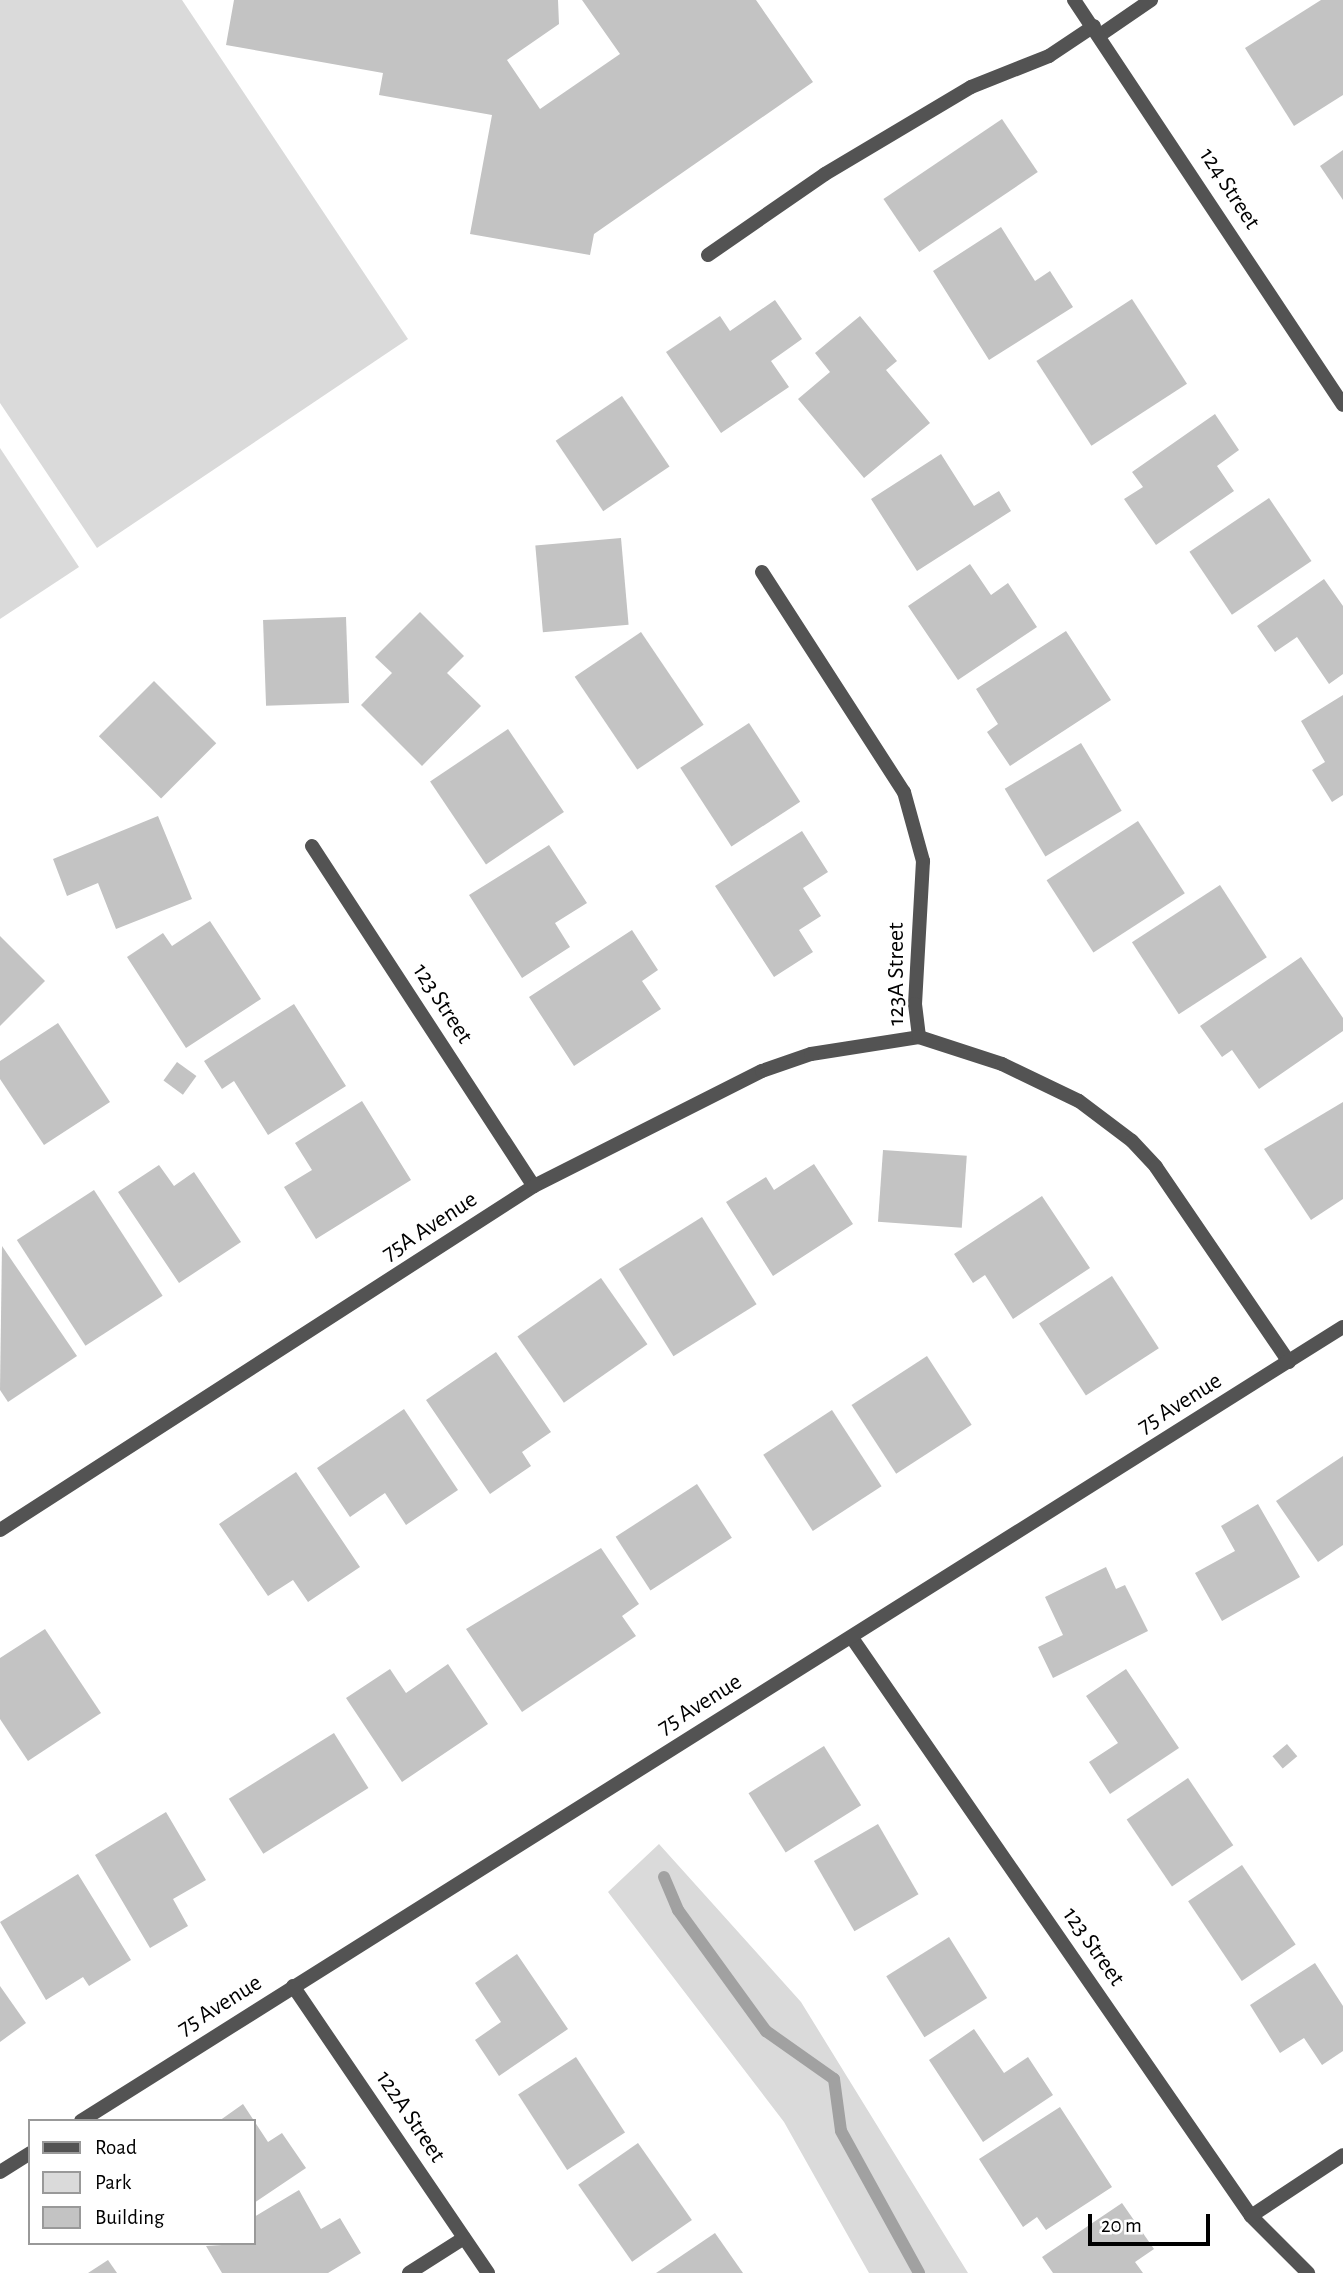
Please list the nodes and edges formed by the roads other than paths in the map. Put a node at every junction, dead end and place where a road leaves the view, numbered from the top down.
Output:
1 (1074, 0) edge
2 (1151, 0) edge
3 (1097, 31) junction
4 (708, 255) dead end
5 (1343, 405) edge
6 (762, 572) dead end
7 (312, 846) dead end
8 (919, 1037) junction
9 (534, 1186) junction
10 (1343, 1327) edge
11 (1289, 1362) junction
12 (1, 1527) edge
13 (852, 1637) junction
14 (293, 1986) junction
15 (84, 2119) edge
16 (28, 2154) edge
17 (1343, 2155) edge
18 (0, 2172) edge
19 (1251, 2216) junction
20 (464, 2238) junction
21 (409, 2273) edge
22 (488, 2273) edge
23 (1308, 2273) edge

1 - 3 street, 124 Street
2 - 3 street
3 - 4 street
3 - 5 street, 124 Street
6 - 8 street, 123A Street
7 - 9 street, 123 Street
8 - 9 street, 75A Avenue
8 - 11 street, 123A Street
9 - 12 street, 75A Avenue
10 - 11 street, 75 Avenue
11 - 13 street, 75 Avenue
13 - 14 street, 75 Avenue
13 - 19 street, 123 Street
14 - 15 street, 75 Avenue
14 - 20 street, 122A Street
16 - 18 street
17 - 19 street
19 - 23 street, 123 Street
20 - 21 street
20 - 22 street, 122A Street

